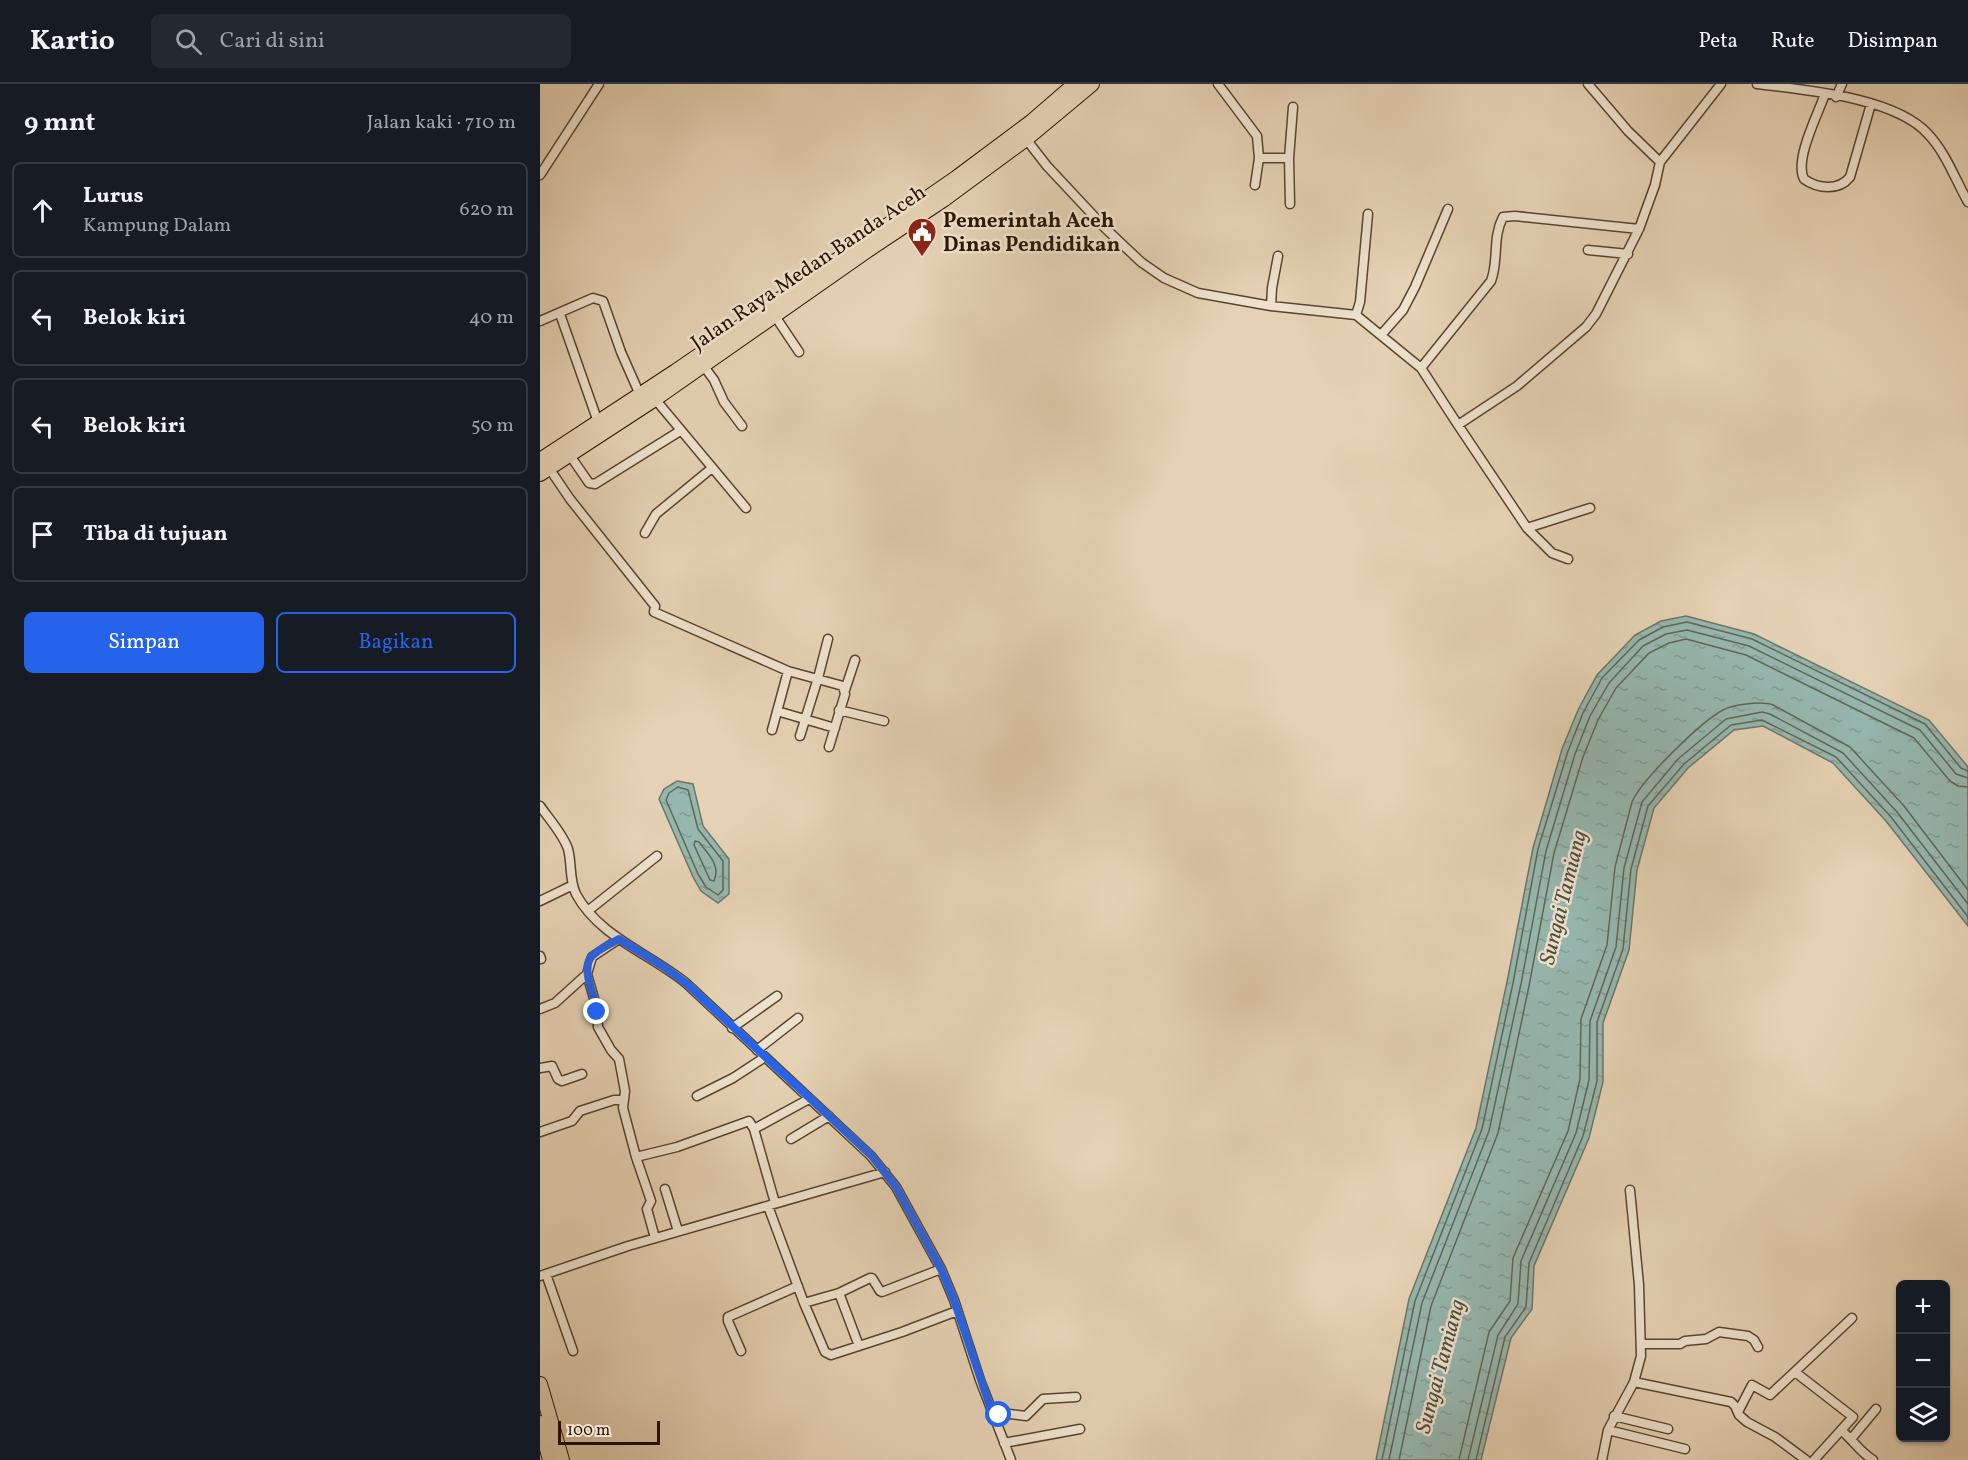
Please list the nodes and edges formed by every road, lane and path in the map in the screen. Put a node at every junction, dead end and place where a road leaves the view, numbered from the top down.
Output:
1 (599, 84) edge
2 (1075, 84) edge
3 (1092, 84) edge
4 (1218, 84) edge
5 (1588, 84) edge
6 (1721, 84) edge
7 (1757, 84) edge
8 (1842, 84) edge
9 (1825, 94) junction
10 (1836, 96) junction
11 (1871, 104) junction
12 (1293, 108) dead end
13 (1026, 139) junction
14 (1259, 158) junction
15 (1289, 158) junction
16 (1660, 162) junction
17 (540, 175) edge
18 (1256, 185) dead end
19 (1968, 202) edge
20 (1290, 204) dead end
21 (1448, 209) dead end
22 (1368, 214) dead end
23 (1639, 229) junction
24 (865, 246) junction
25 (1588, 250) dead end
26 (1628, 254) junction
27 (1278, 256) dead end
28 (1271, 306) junction
29 (560, 314) junction
30 (1356, 315) junction
31 (775, 316) junction
32 (540, 321) edge
33 (739, 333) junction
34 (1381, 335) junction
35 (799, 352) dead end
36 (703, 365) junction
37 (1421, 368) junction
38 (640, 395) junction
39 (655, 399) junction
40 (598, 422) junction
41 (1458, 425) junction
42 (742, 426) dead end
43 (680, 431) junction
44 (572, 448) junction
45 (543, 467) edge
46 (712, 468) junction
47 (746, 508) dead end
48 (1590, 508) dead end
49 (1527, 528) junction
50 (645, 533) dead end
51 (1568, 559) dead end
52 (828, 639) dead end
53 (855, 660) dead end
54 (788, 670) junction
55 (818, 678) junction
56 (845, 690) junction
57 (839, 710) junction
58 (777, 711) junction
59 (805, 720) junction
60 (884, 721) dead end
61 (835, 728) junction
62 (772, 730) dead end
63 (800, 736) dead end
64 (829, 747) dead end
65 (540, 806) edge
66 (657, 856) dead end
67 (573, 885) junction
68 (540, 901) edge
69 (588, 910) junction
70 (619, 939) junction
71 (587, 974) junction
72 (777, 996) dead end
73 (540, 1009) edge
74 (798, 1018) dead end
75 (732, 1028) junction
76 (757, 1050) junction
77 (765, 1057) junction
78 (540, 1068) edge
79 (582, 1074) dead end
80 (697, 1096) dead end
81 (809, 1099) junction
82 (624, 1100) junction
83 (829, 1116) junction
84 (754, 1130) junction
85 (540, 1132) edge
86 (791, 1139) dead end
87 (636, 1157) junction
88 (885, 1172) junction
89 (665, 1189) dead end
90 (1630, 1190) dead end
91 (771, 1205) junction
92 (678, 1231) junction
93 (655, 1238) junction
94 (941, 1269) junction
95 (543, 1275) edge
96 (798, 1286) junction
97 (839, 1293) junction
98 (804, 1303) junction
99 (957, 1311) junction
100 (1852, 1318) dead end
101 (1641, 1344) junction
102 (859, 1346) junction
103 (1758, 1347) dead end
104 (573, 1351) dead end
105 (741, 1351) dead end
106 (1795, 1372) junction
107 (1634, 1382) junction
108 (540, 1384) edge
109 (1076, 1396) dead end
110 (1876, 1409) dead end
111 (1738, 1412) junction
112 (1614, 1416) junction
113 (994, 1418) junction
114 (540, 1423) edge
115 (1080, 1429) dead end
116 (1668, 1429) dead end
117 (1608, 1430) junction
118 (1841, 1430) junction
119 (1851, 1439) junction
120 (543, 1442) edge
121 (1004, 1443) junction
122 (1685, 1449) dead end
123 (550, 1460) edge
124 (562, 1460) edge
125 (1011, 1460) edge
126 (1602, 1460) edge
127 (1806, 1460) edge
128 (1814, 1460) edge
129 (1873, 1460) edge

1 - 17 street
2 - 24 highway, Jalan Raya Medan Banda Aceh
3 - 13 highway, Jalan Raya Medan Banda Aceh
4 - 14 street
5 - 16 street
6 - 16 street
7 - 9 street
8 - 10 street
9 - 10 street
9 - 11 street
10 - 11 street
11 - 19 street
12 - 15 street
13 - 24 highway, Jalan Raya Medan Banda Aceh
13 - 28 street
14 - 15 street
14 - 18 street
15 - 20 street
16 - 23 street
21 - 34 street
22 - 30 street
23 - 26 street
23 - 37 street
24 - 31 highway, Jalan Raya Medan Banda Aceh
24 - 33 highway, Jalan Raya Medan Banda Aceh
25 - 26 street
26 - 41 street
27 - 28 street
28 - 30 street
29 - 32 street
29 - 38 street
29 - 40 street
30 - 34 street
31 - 33 highway, Jalan Raya Medan Banda Aceh
31 - 35 street
33 - 36 highway, Jalan Raya Medan Banda Aceh
33 - 38 highway, Jalan Raya Medan Banda Aceh
34 - 37 street
36 - 39 highway, Jalan Raya Medan Banda Aceh
36 - 42 street
37 - 41 street
38 - 40 highway, Jalan Raya Medan Banda Aceh
39 - 43 street
39 - 44 highway, Jalan Raya Medan Banda Aceh
40 - 44 highway, Jalan Raya Medan Banda Aceh
41 - 49 street
43 - 44 street
43 - 46 street
44 - 45 highway, Jalan Raya Medan Banda Aceh
45 - 54 street
46 - 47 street
46 - 50 street
48 - 49 street
49 - 51 street
52 - 55 street
53 - 56 street
54 - 55 street
54 - 58 street
55 - 56 street
55 - 59 street
56 - 57 street
57 - 60 street
57 - 61 street
58 - 59 street
58 - 62 street
59 - 61 street
59 - 63 street
61 - 64 street
65 - 67 street
66 - 69 street
67 - 68 street
67 - 69 street
69 - 70 street
70 - 71 street
70 - 75 street
71 - 73 street
71 - 82 street
72 - 75 street
74 - 76 street
75 - 76 street
76 - 77 street
77 - 80 street
77 - 81 street
78 - 79 street
81 - 83 street
81 - 84 street
82 - 85 street
82 - 87 street
83 - 86 street
83 - 88 street
84 - 87 street
84 - 91 street
87 - 93 street
88 - 91 street
88 - 94 street
89 - 92 street
90 - 101 street
91 - 92 street
91 - 96 street
92 - 93 street
93 - 95 street
94 - 97 street
94 - 99 street
95 - 104 street
96 - 98 street
96 - 105 street
97 - 98 street
97 - 102 street
98 - 102 street
99 - 102 street
99 - 113 street
100 - 106 street
101 - 103 street
101 - 107 street
106 - 111 street
106 - 118 street
107 - 111 street
107 - 112 street
108 - 124 highway
109 - 113 street
110 - 119 street
111 - 127 street
112 - 116 street
112 - 117 street
113 - 121 street
114 - 120 highway
115 - 121 street
117 - 122 street
117 - 126 street
118 - 119 street
118 - 128 street
119 - 129 street
120 - 123 highway
121 - 125 street

